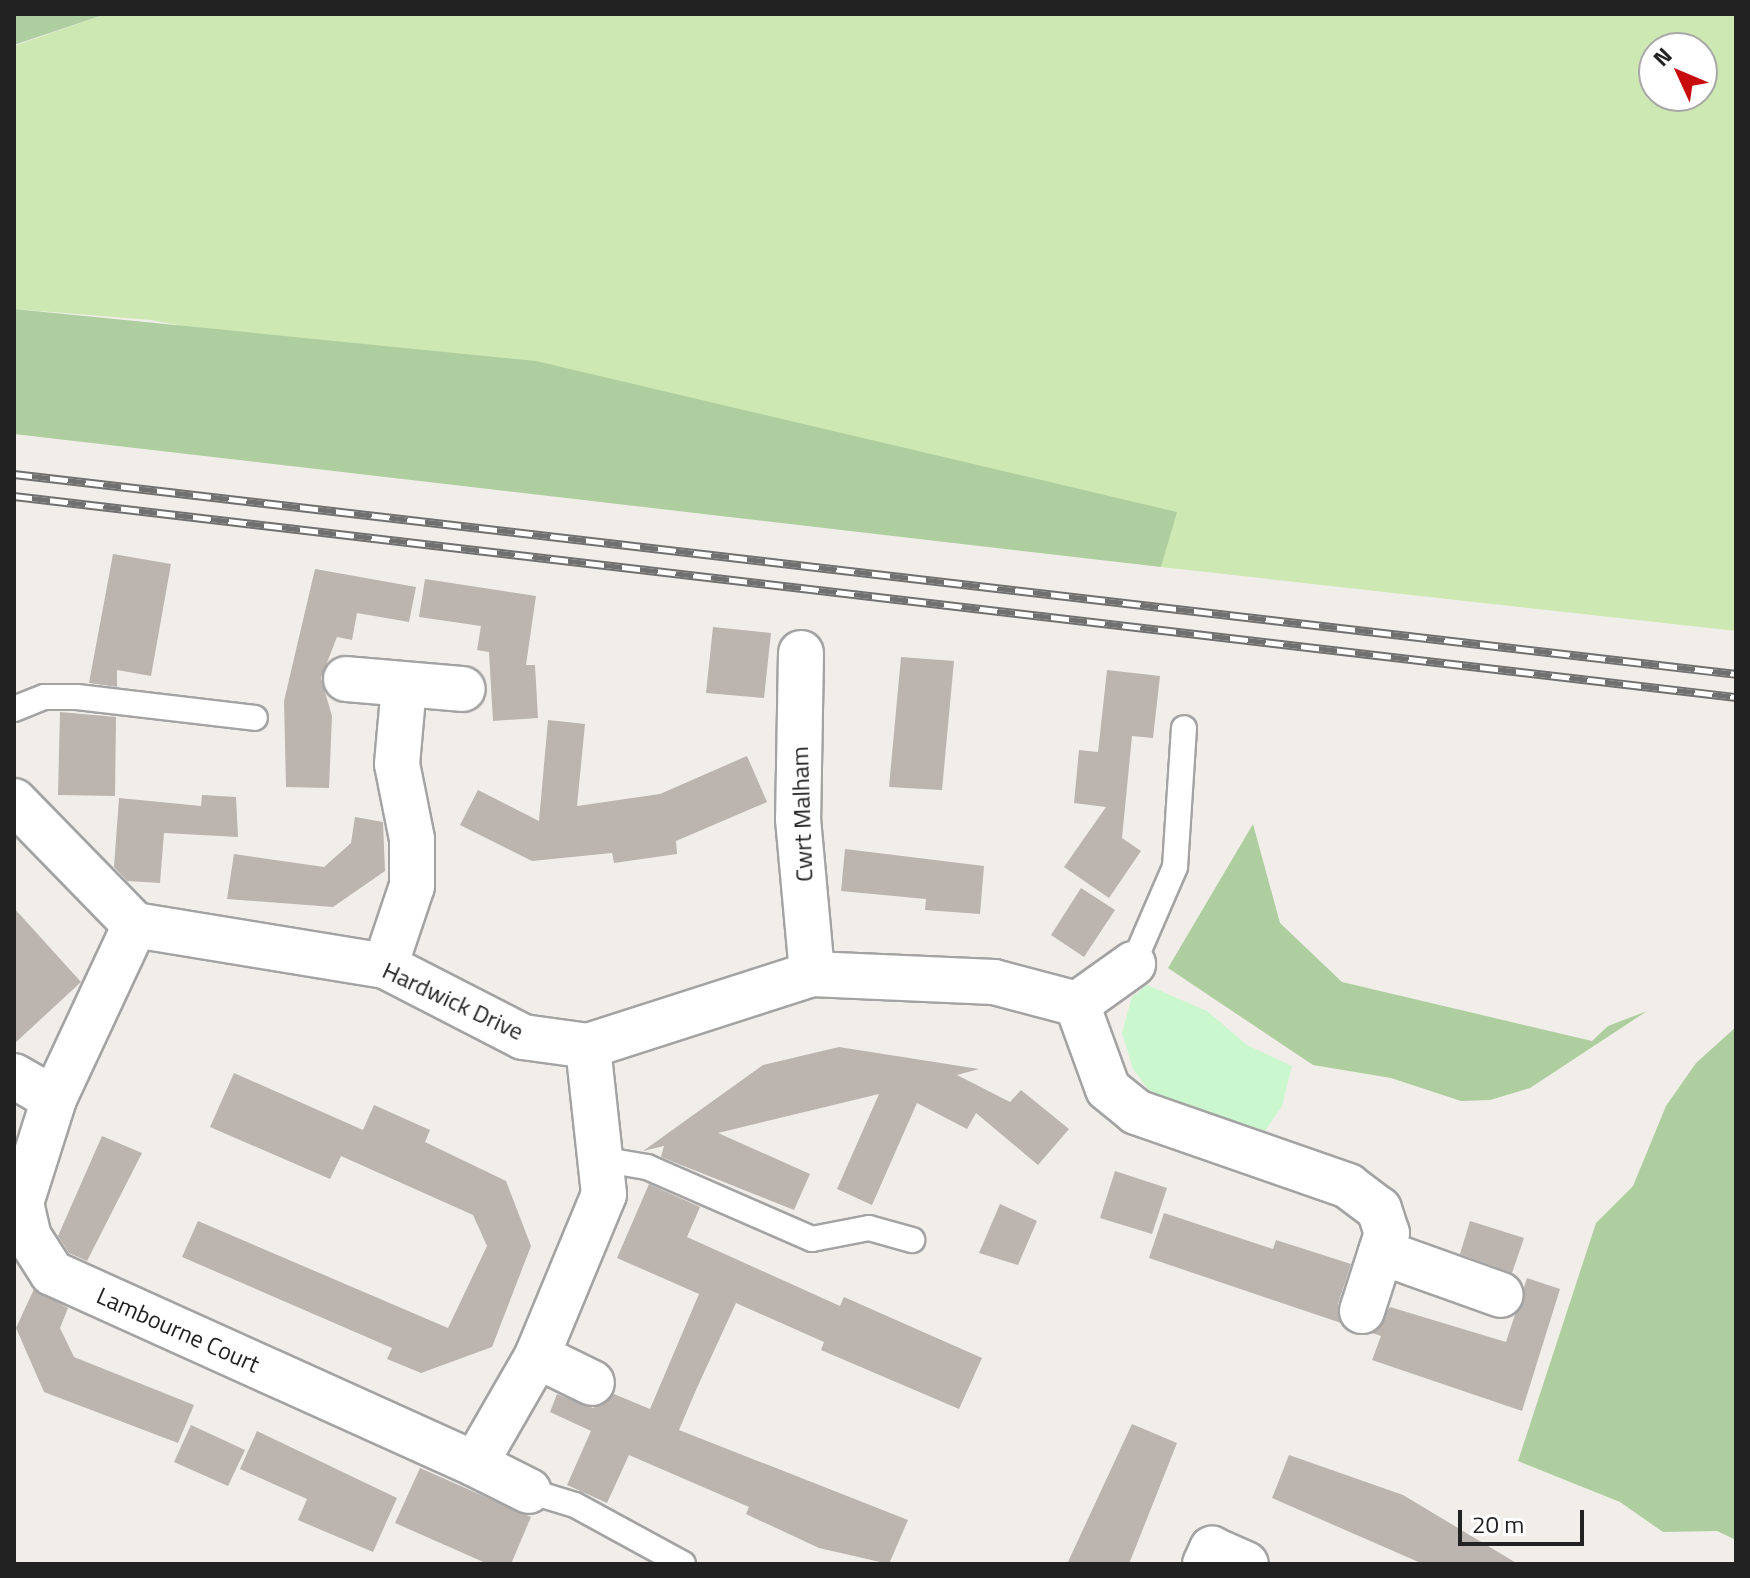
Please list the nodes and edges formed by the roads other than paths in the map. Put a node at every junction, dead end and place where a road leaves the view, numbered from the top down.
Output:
1 (801, 653) dead end
2 (346, 679) dead end
3 (404, 686) junction
4 (463, 689) dead end
5 (14, 709) edge
6 (255, 718) dead end
7 (1184, 728) dead end
8 (14, 801) edge
9 (135, 925) junction
10 (1133, 964) joint
11 (385, 966) junction
12 (812, 974) junction
13 (1077, 1004) junction
14 (588, 1046) junction
15 (14, 1076) edge
16 (54, 1099) junction
17 (600, 1159) junction
18 (912, 1240) dead end
19 (1381, 1252) junction
20 (1501, 1295) dead end
21 (1362, 1311) dead end
22 (537, 1356) junction
23 (592, 1383) dead end
24 (475, 1464) junction
25 (529, 1491) joint
26 (683, 1564) edge
27 (1205, 1564) edge
28 (1246, 1564) edge

1 - 12 street, Cwrt Malham
2 - 3 street
3 - 4 street
3 - 11 street
5 - 6 lane
7 - 10 lane
8 - 9 street
9 - 11 street, Hardwick Drive
9 - 16 street, Lambourne Court
10 - 13 street
11 - 14 street, Hardwick Drive
12 - 13 street, Hardwick Drive
12 - 14 street, Hardwick Drive
13 - 19 street
14 - 17 street
15 - 16 street
16 - 24 street, Lambourne Court
17 - 18 lane
17 - 22 street
19 - 20 street
19 - 21 street
22 - 23 street
22 - 24 street
24 - 25 street, Lambourne Court
25 - 26 lane
27 - 28 street

